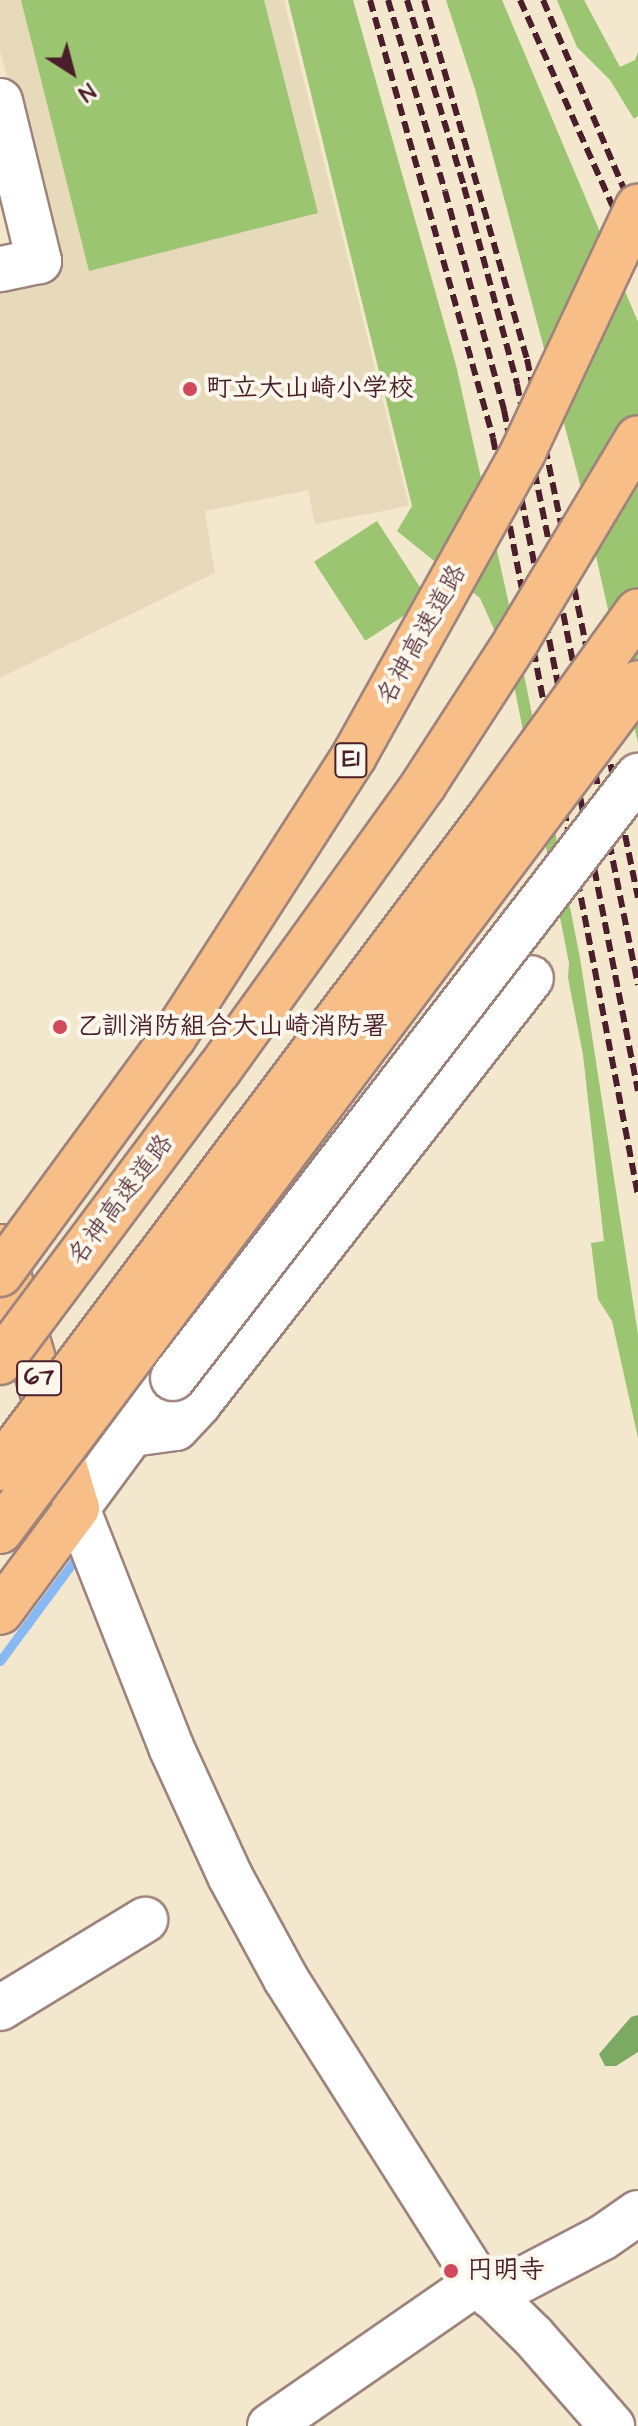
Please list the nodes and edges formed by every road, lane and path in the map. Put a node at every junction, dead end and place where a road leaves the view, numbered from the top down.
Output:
1 (0, 101) edge
2 (638, 207) edge
3 (0, 269) edge
4 (638, 438) edge
5 (638, 611) edge
6 (638, 683) edge
7 (638, 776) edge
8 (531, 978) dead end
9 (0, 1247) edge
10 (0, 1274) edge
11 (0, 1362) edge
12 (132, 1434) junction
13 (0, 1468) edge
14 (77, 1508) junction
15 (0, 1531) edge
16 (0, 1612) edge
17 (145, 1920) dead end
18 (0, 2008) edge
19 (638, 2213) edge
20 (485, 2289) junction
21 (270, 2426) edge
22 (612, 2426) edge

1 - 3 street
2 - 10 main road, 名神高速道路 / E1, bridge
4 - 11 main road, 名神高速道路, bridge
5 - 13 main road, bridge
6 - 15 main road, bridge
7 - 12 street, bridge
8 - 12 street
9 - 14 main road, 67
12 - 14 street
14 - 16 main road
14 - 20 street
17 - 18 street
19 - 20 street
20 - 21 street
20 - 22 street

